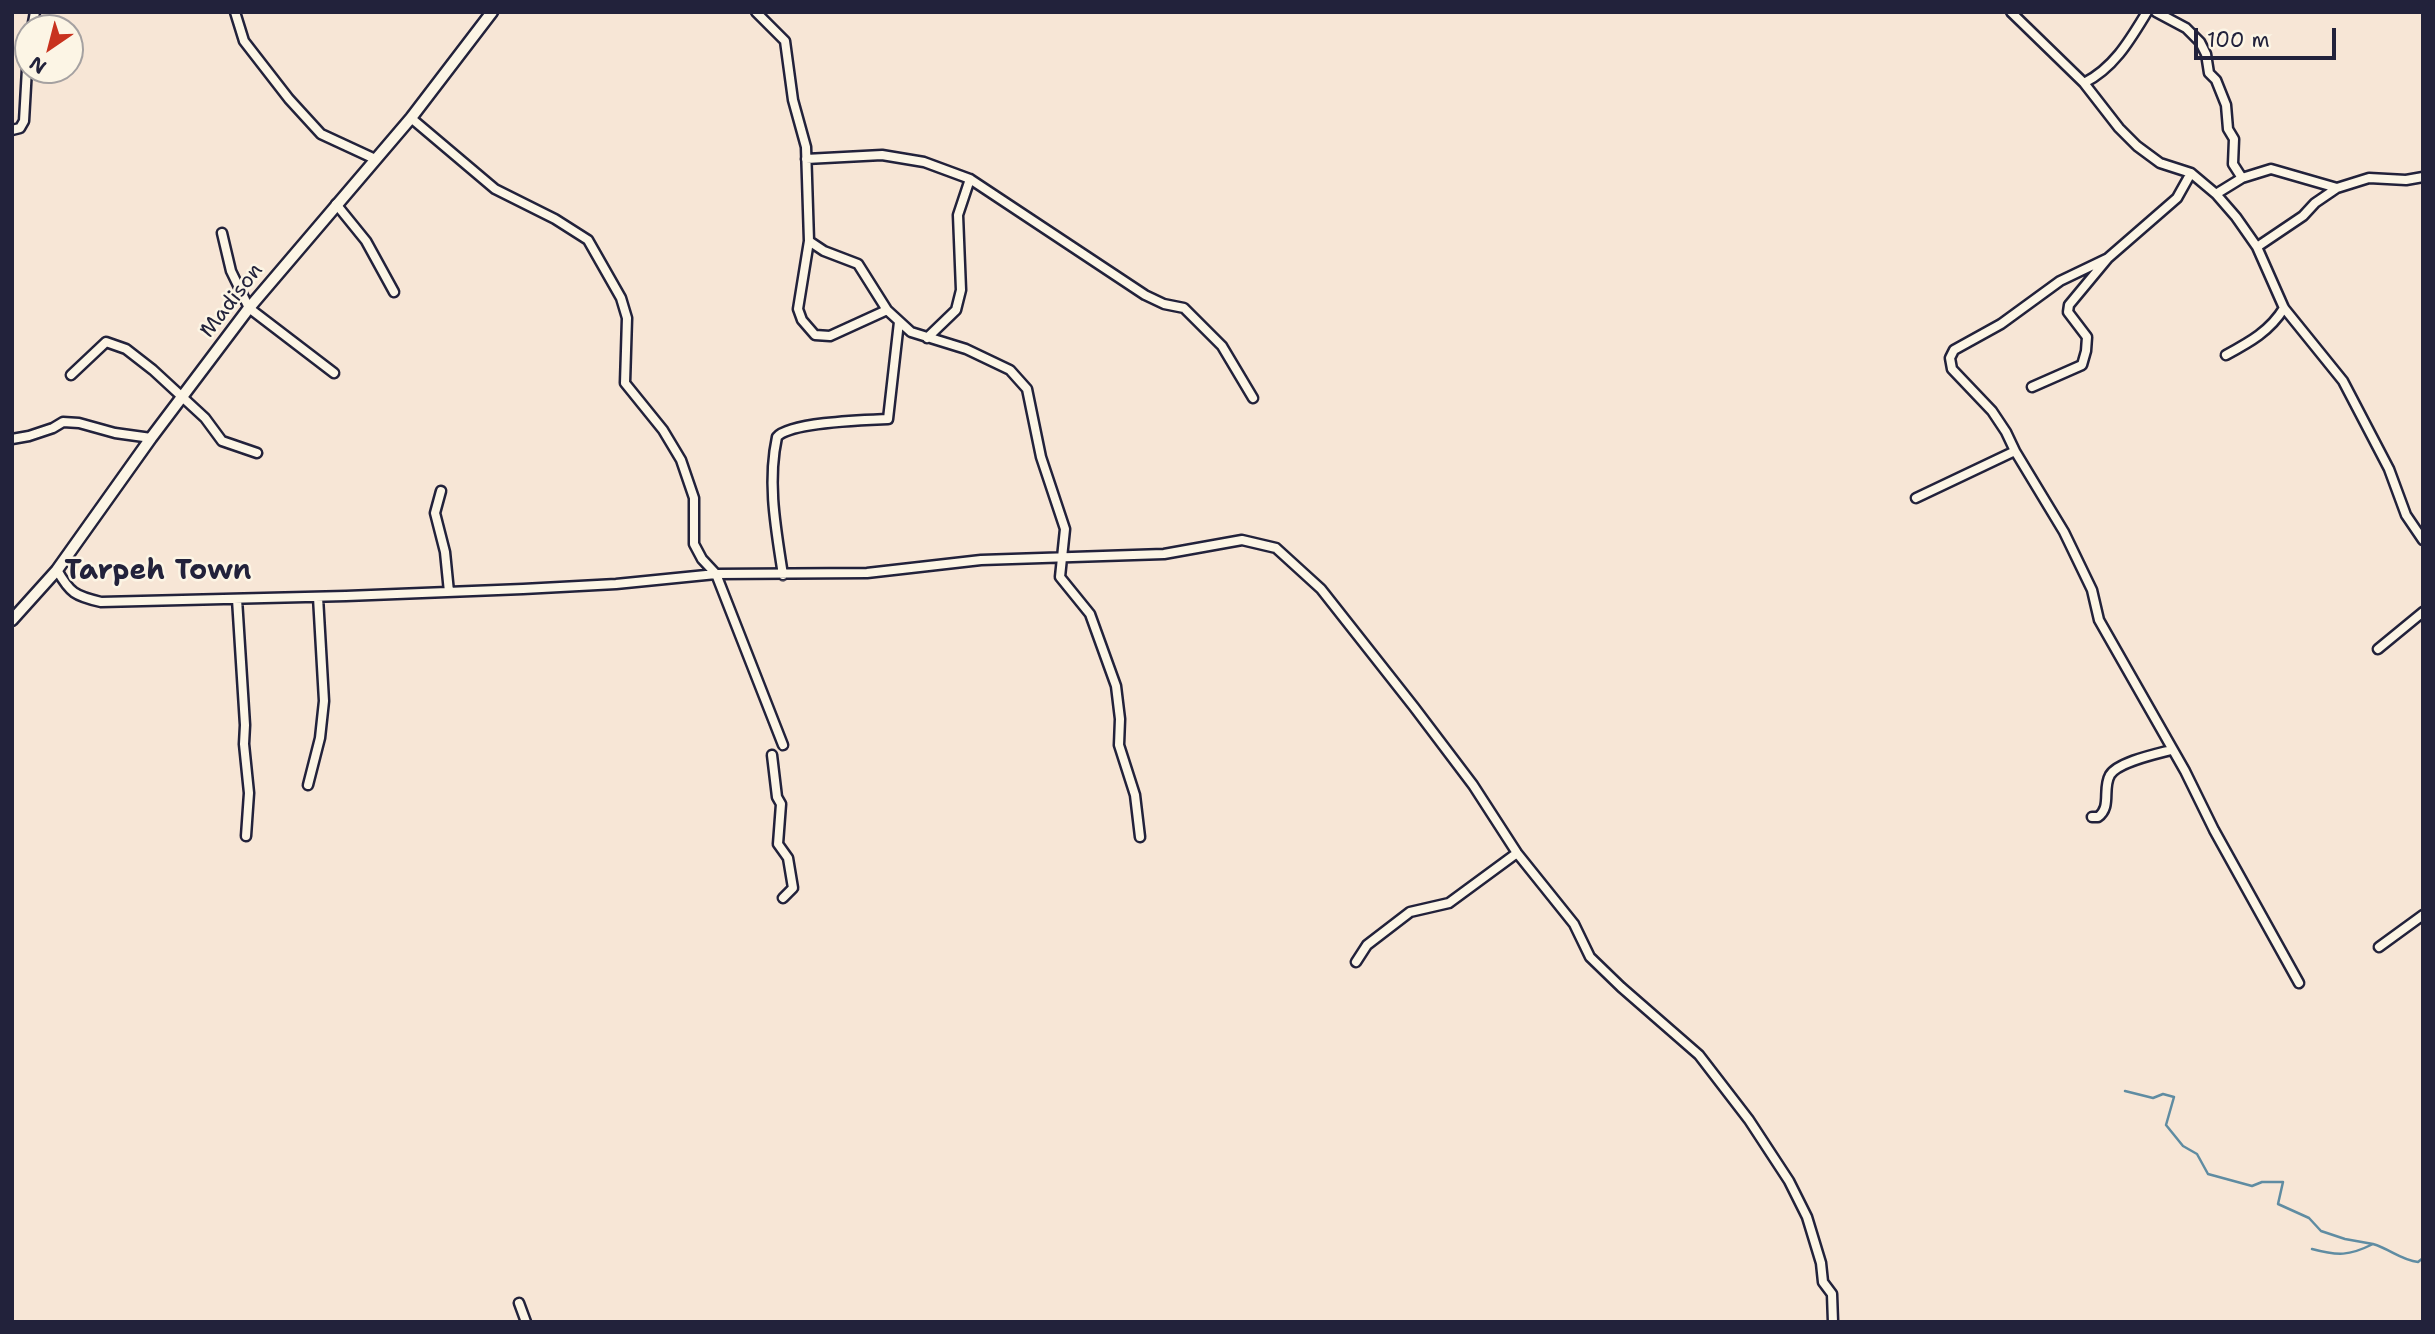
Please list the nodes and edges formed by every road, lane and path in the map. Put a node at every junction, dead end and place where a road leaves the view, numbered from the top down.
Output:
1 (235, 12) edge
2 (492, 12) edge
3 (756, 12) edge
4 (2011, 12) edge
5 (2147, 12) edge
6 (2156, 12) edge
7 (2084, 83) junction
8 (26, 84) edge
9 (411, 118) junction
10 (12, 130) edge
11 (375, 159) junction
12 (806, 159) junction
13 (2191, 173) junction
14 (2423, 177) edge
15 (2242, 178) junction
16 (970, 179) junction
17 (2337, 188) junction
18 (2216, 194) junction
19 (336, 204) junction
20 (222, 233) dead end
21 (809, 241) junction
22 (2258, 247) junction
23 (2108, 258) junction
24 (394, 292) dead end
25 (249, 308) junction
26 (2284, 308) junction
27 (887, 310) junction
28 (899, 322) junction
29 (927, 338) junction
30 (2227, 355) dead end
31 (334, 373) dead end
32 (71, 375) dead end
33 (2032, 387) dead end
34 (183, 398) junction
35 (1253, 398) dead end
36 (151, 438) junction
37 (12, 439) edge
38 (2015, 451) junction
39 (257, 453) dead end
40 (441, 491) dead end
41 (1916, 498) dead end
42 (2423, 540) edge
43 (1063, 556) junction
44 (57, 570) junction
45 (716, 575) junction
46 (783, 575) junction
47 (449, 592) junction
48 (318, 597) junction
49 (237, 599) junction
50 (2423, 612) edge
51 (12, 620) edge
52 (2378, 649) dead end
53 (783, 746) dead end
54 (2171, 750) junction
55 (772, 755) dead end
56 (308, 785) dead end
57 (2092, 817) dead end
58 (246, 836) dead end
59 (1140, 837) dead end
60 (1517, 853) junction
61 (783, 898) dead end
62 (2423, 915) edge
63 (2379, 947) dead end
64 (1356, 962) dead end
65 (2299, 983) dead end
66 (519, 1303) dead end
67 (526, 1322) edge
68 (1833, 1322) edge

1 - 11 street
2 - 9 street, Madison
3 - 12 street
4 - 7 street
5 - 7 street
6 - 15 street
7 - 13 street
8 - 10 street
9 - 11 street, Madison
9 - 45 street
11 - 19 street, Madison
12 - 16 street
12 - 21 street
13 - 18 street
13 - 23 street
14 - 17 street
15 - 17 street
15 - 18 street
16 - 29 street
16 - 35 street
17 - 22 street
18 - 22 street
19 - 24 street
19 - 25 street, Madison
20 - 25 street
21 - 27 street
21 - 27 street
22 - 26 street
23 - 33 street
23 - 38 street
25 - 31 street
25 - 34 street, Madison
26 - 30 street
26 - 42 street
27 - 28 street
28 - 29 street
28 - 46 street
29 - 43 street
32 - 34 street
34 - 36 street, Madison
34 - 39 street
36 - 37 street
36 - 44 street, Madison
38 - 41 street
38 - 54 street
40 - 47 street
43 - 46 street
43 - 59 street
43 - 60 street
44 - 49 street
44 - 51 street, Madison
45 - 46 street
45 - 47 street
45 - 53 street
47 - 48 street
48 - 49 street
48 - 56 street
49 - 58 street
50 - 52 street
54 - 57 street
54 - 65 street
55 - 61 street
60 - 64 street
60 - 68 street
62 - 63 street
66 - 67 street

